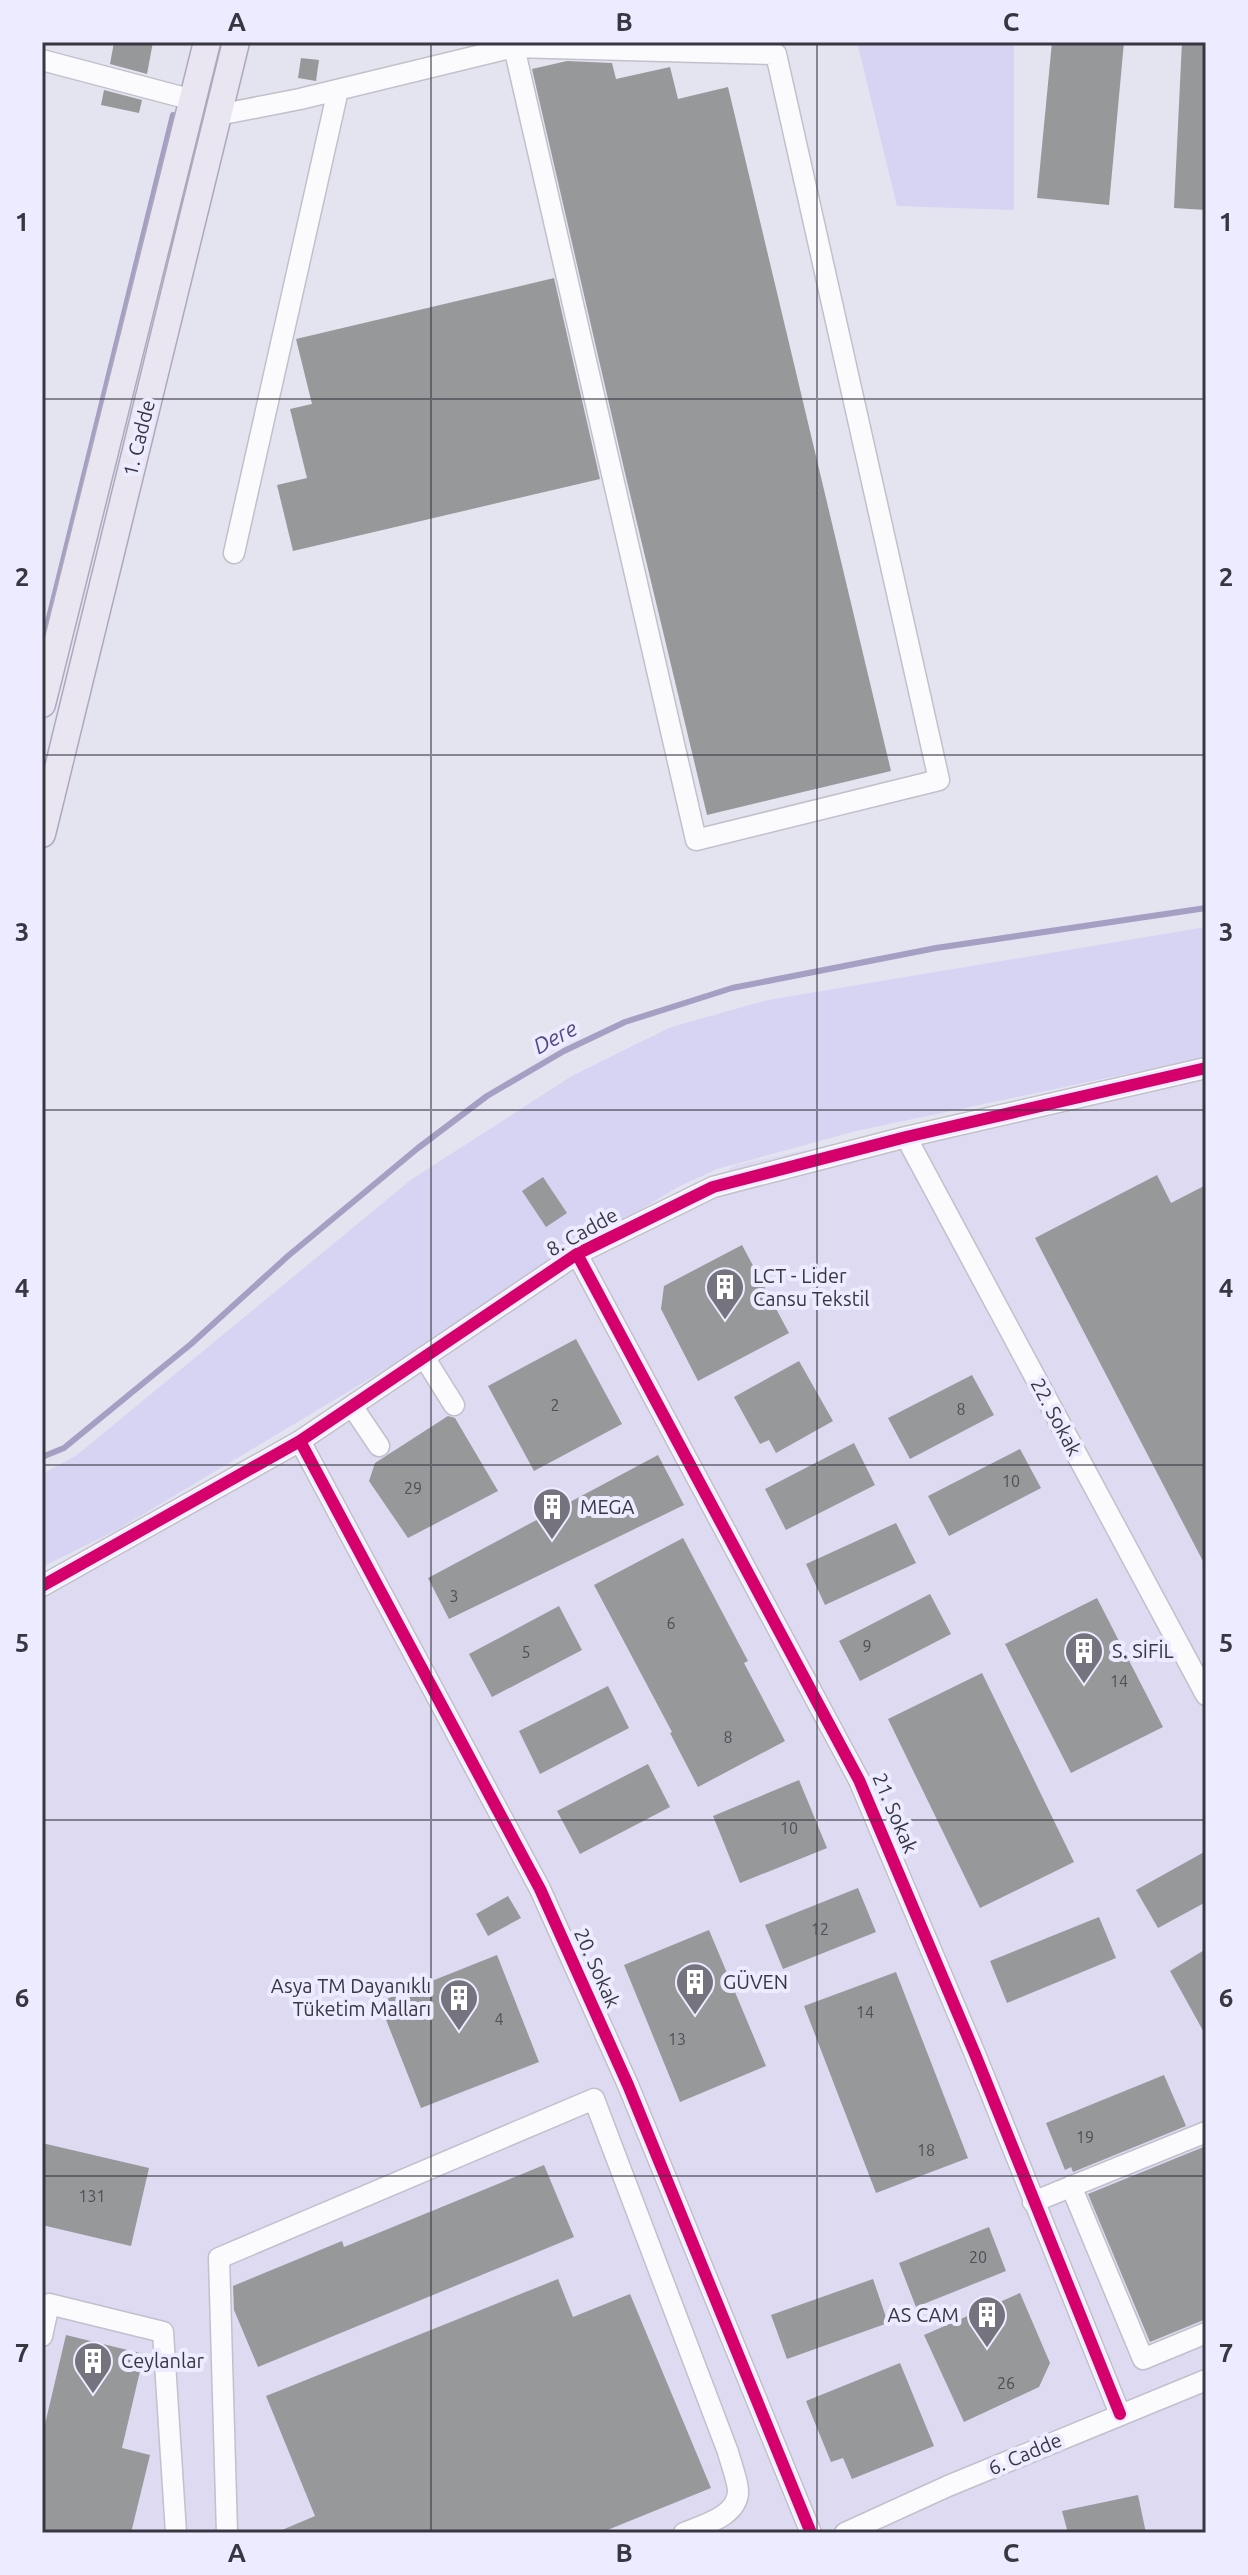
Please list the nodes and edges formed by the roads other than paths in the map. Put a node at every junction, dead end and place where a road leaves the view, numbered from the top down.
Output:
1 (207, 42) edge
2 (236, 42) edge
3 (514, 47) junction
4 (42, 60) edge
5 (338, 90) junction
6 (193, 100) junction
7 (218, 115) junction
8 (234, 553) dead end
9 (42, 704) edge
10 (42, 834) edge
11 (1206, 1068) edge
12 (906, 1137) junction
13 (577, 1254) junction
14 (424, 1357) junction
15 (454, 1405) dead end
16 (352, 1406) junction
17 (300, 1441) junction
18 (379, 1446) dead end
19 (42, 1586) edge
20 (1206, 1695) edge
21 (628, 2085) junction
22 (594, 2099) junction
23 (1206, 2132) edge
24 (1071, 2186) junction
25 (1033, 2202) junction
26 (1206, 2333) edge
27 (42, 2336) edge
28 (1206, 2380) edge
29 (1120, 2414) junction
30 (176, 2533) edge
31 (227, 2533) edge
32 (684, 2533) edge
33 (811, 2533) edge
34 (845, 2533) edge

1 - 6 main road, 1. Cadde
2 - 7 main road, 1. Cadde
3 - 3 street
3 - 5 street
4 - 6 street
5 - 7 street
5 - 8 street
6 - 9 main road, 1. Cadde
7 - 10 main road, 1. Cadde
11 - 12 street, 8. Cadde
12 - 13 street, 8. Cadde
12 - 20 street, 22. Sokak
13 - 14 street, 8. Cadde
13 - 25 street, 21. Sokak
14 - 15 street
14 - 16 street, 8. Cadde
16 - 17 street, 8. Cadde
16 - 18 street
17 - 19 street, 8. Cadde
17 - 21 street, 20. Sokak
21 - 22 street
21 - 33 street, 20. Sokak
22 - 31 street
22 - 32 street
23 - 24 street
24 - 25 street
24 - 26 street
25 - 29 street, 21. Sokak
27 - 30 street
28 - 29 street, 6. Cadde
29 - 34 street, 6. Cadde

